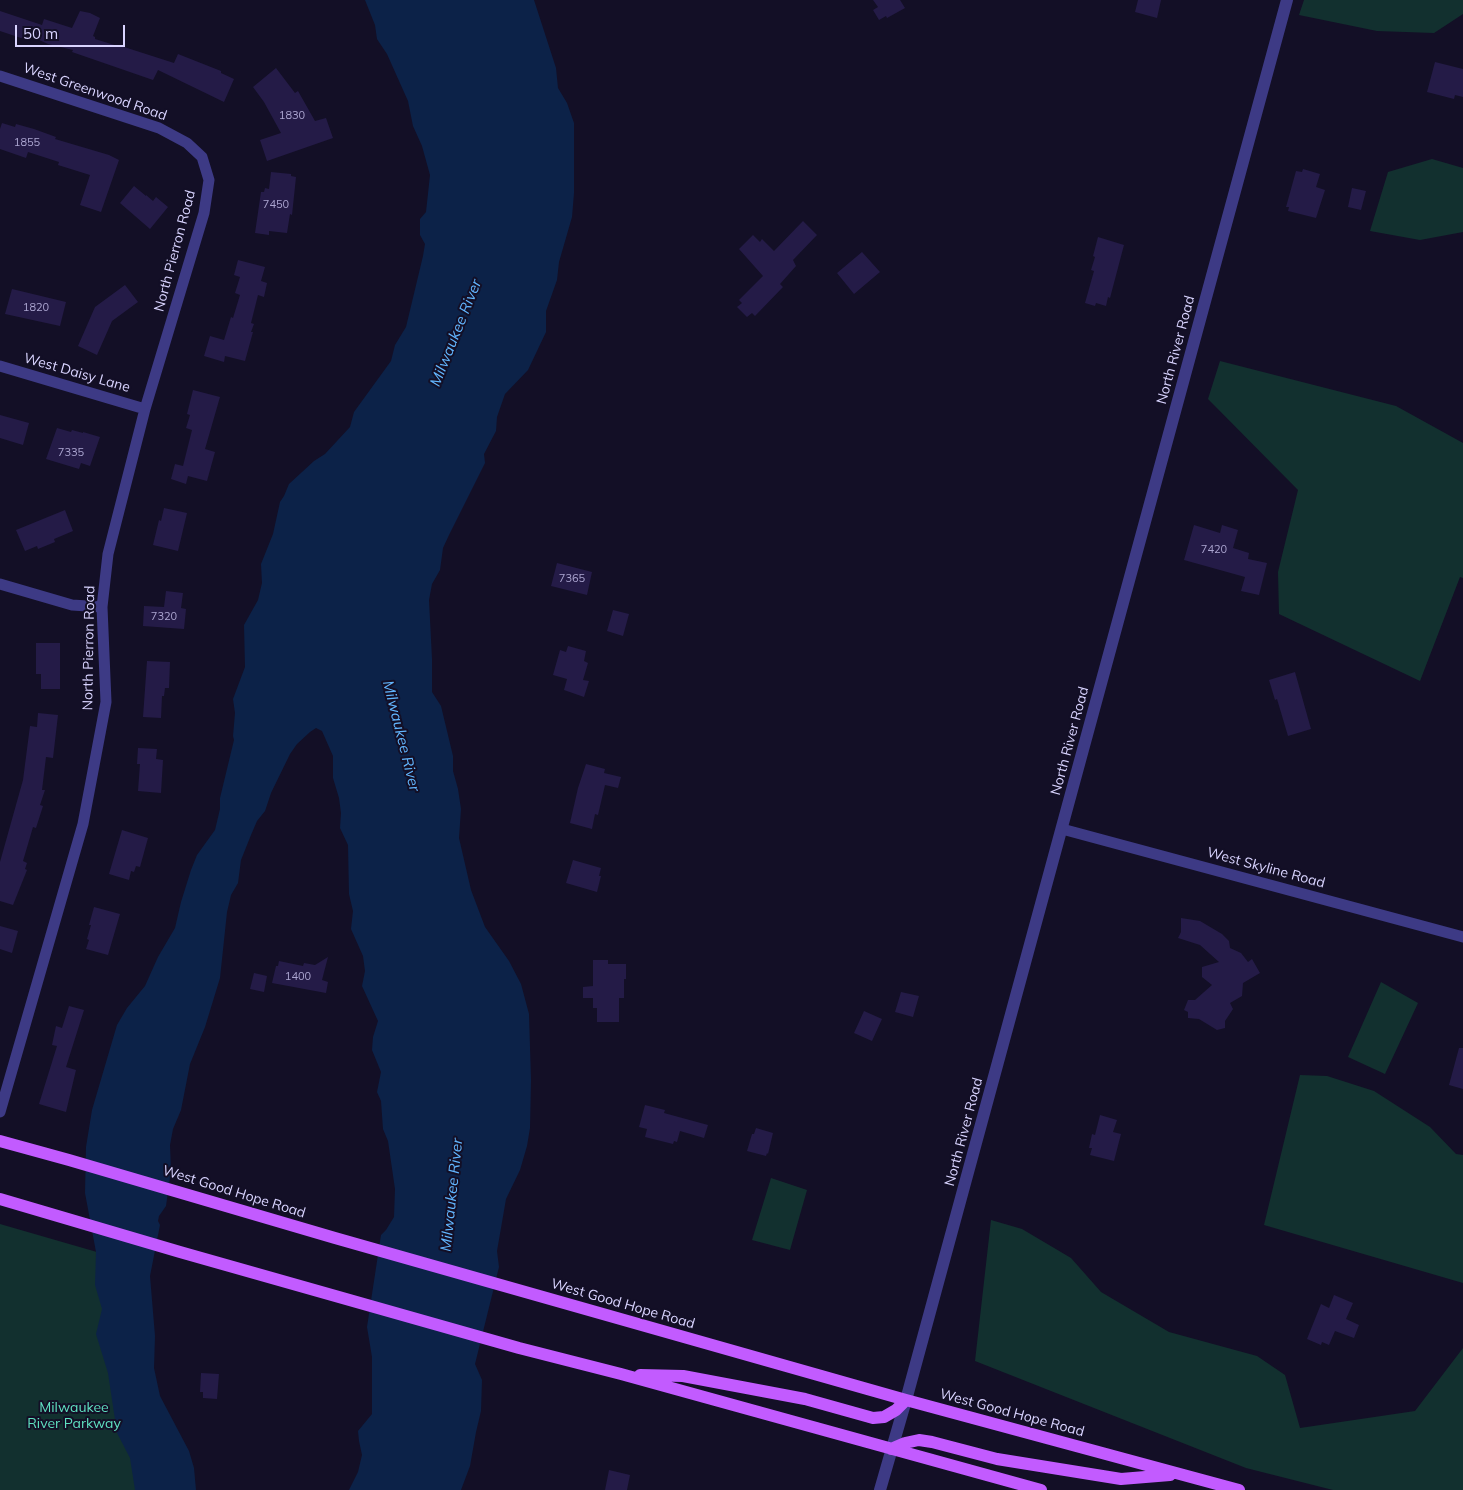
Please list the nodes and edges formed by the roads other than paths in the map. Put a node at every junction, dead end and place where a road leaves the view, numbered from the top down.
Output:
1 (1287, 0) edge
2 (0, 76) edge
3 (202, 157) joint
4 (0, 366) edge
5 (145, 409) junction
6 (0, 584) edge
7 (102, 607) junction
8 (1062, 828) junction
9 (1463, 937) edge
10 (0, 1112) edge
11 (0, 1141) edge
12 (0, 1199) edge
13 (620, 1374) junction
14 (906, 1400) junction
15 (891, 1449) junction
16 (1180, 1474) junction
17 (880, 1490) edge
18 (1041, 1490) edge
19 (1239, 1490) edge

1 - 8 street, North River Road
2 - 3 street, West Greenwood Road
3 - 5 street, North Pierron Road
4 - 5 street, West Daisy Lane
5 - 7 street, North Pierron Road
6 - 7 street
7 - 10 street, North Pierron Road
8 - 9 street, West Skyline Road
8 - 14 street, North River Road
11 - 14 main road, West Good Hope Road
12 - 13 main road
13 - 14 main road
13 - 15 main road
14 - 15 street, North River Road
14 - 16 main road, West Good Hope Road
15 - 16 main road
15 - 17 street, North River Road
15 - 18 main road
16 - 19 main road, West Good Hope Road

